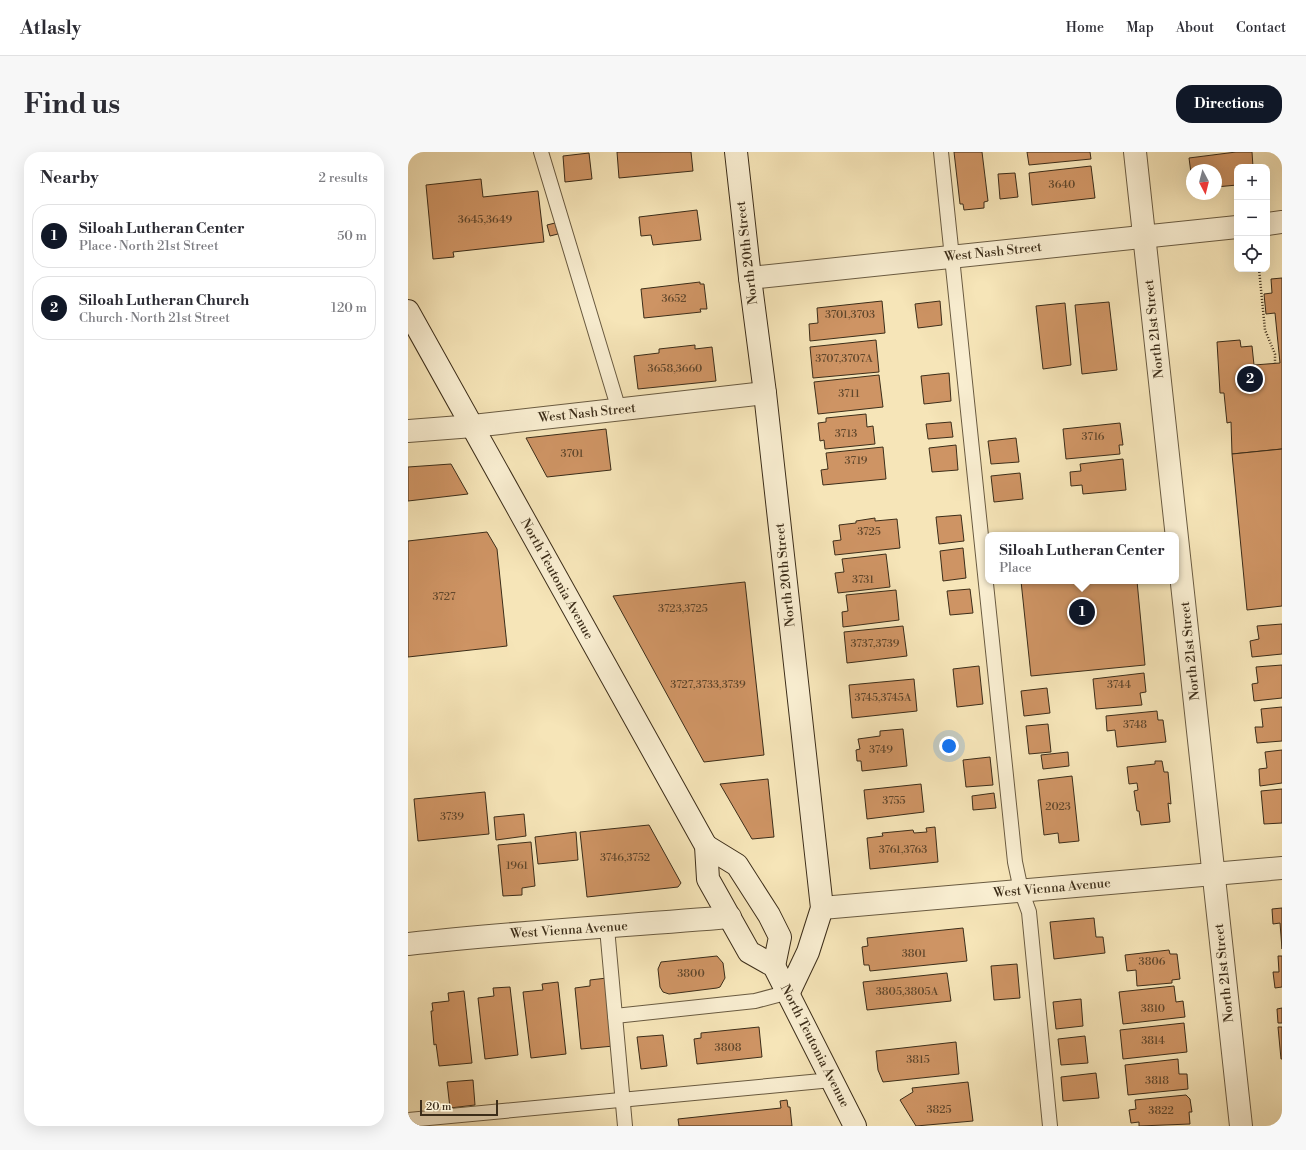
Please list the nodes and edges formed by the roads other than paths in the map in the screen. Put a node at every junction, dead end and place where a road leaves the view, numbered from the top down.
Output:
1 (541, 152) edge
2 (736, 152) edge
3 (941, 152) edge
4 (1135, 152) edge
5 (1282, 222) edge
6 (1270, 224) edge
7 (1234, 227) edge
8 (1144, 236) junction
9 (952, 256) junction
10 (750, 278) junction
11 (408, 311) edge
12 (765, 393) junction
13 (620, 410) junction
14 (473, 426) junction
15 (408, 431) edge
16 (1176, 532) edge
17 (1179, 555) edge
18 (985, 575) edge
19 (986, 584) edge
20 (706, 846) junction
21 (1282, 868) edge
22 (1214, 874) junction
23 (1021, 890) junction
24 (822, 908) junction
25 (730, 917) junction
26 (607, 928) junction
27 (408, 944) edge
28 (774, 966) junction
29 (789, 992) junction
30 (615, 1016) junction
31 (832, 1080) junction
32 (623, 1100) junction
33 (408, 1120) edge
34 (625, 1126) edge
35 (855, 1126) edge
36 (1050, 1126) edge
37 (1241, 1126) edge

1 - 13 lane
2 - 10 street, North 20th Street
3 - 9 lane
4 - 8 street, North 21st Street
5 - 6 street
7 - 8 street, West Nash Street
8 - 9 street, West Nash Street
8 - 16 street, North 21st Street
9 - 10 street, West Nash Street
9 - 18 lane
10 - 12 street, North 20th Street
11 - 14 street, North Teutonia Avenue
12 - 13 street, West Nash Street
12 - 24 street, North 20th Street
13 - 14 street, West Nash Street
14 - 15 street, West Nash Street
14 - 20 street, North Teutonia Avenue
17 - 22 street, North 21st Street
19 - 23 lane
20 - 25 street, North Teutonia Avenue
20 - 28 street, North Teutonia Avenue
21 - 22 street, West Vienna Avenue
22 - 23 street, West Vienna Avenue
22 - 37 street, North 21st Street
23 - 24 street, West Vienna Avenue
23 - 36 lane
24 - 29 street, North 20th Street
25 - 26 street, West Vienna Avenue
25 - 28 street, North Teutonia Avenue
26 - 27 street, West Vienna Avenue
26 - 30 lane
28 - 29 street, North Teutonia Avenue
29 - 30 lane
29 - 31 street, North Teutonia Avenue
30 - 32 lane
31 - 32 lane
31 - 35 street, North Teutonia Avenue
32 - 33 lane
32 - 34 lane

